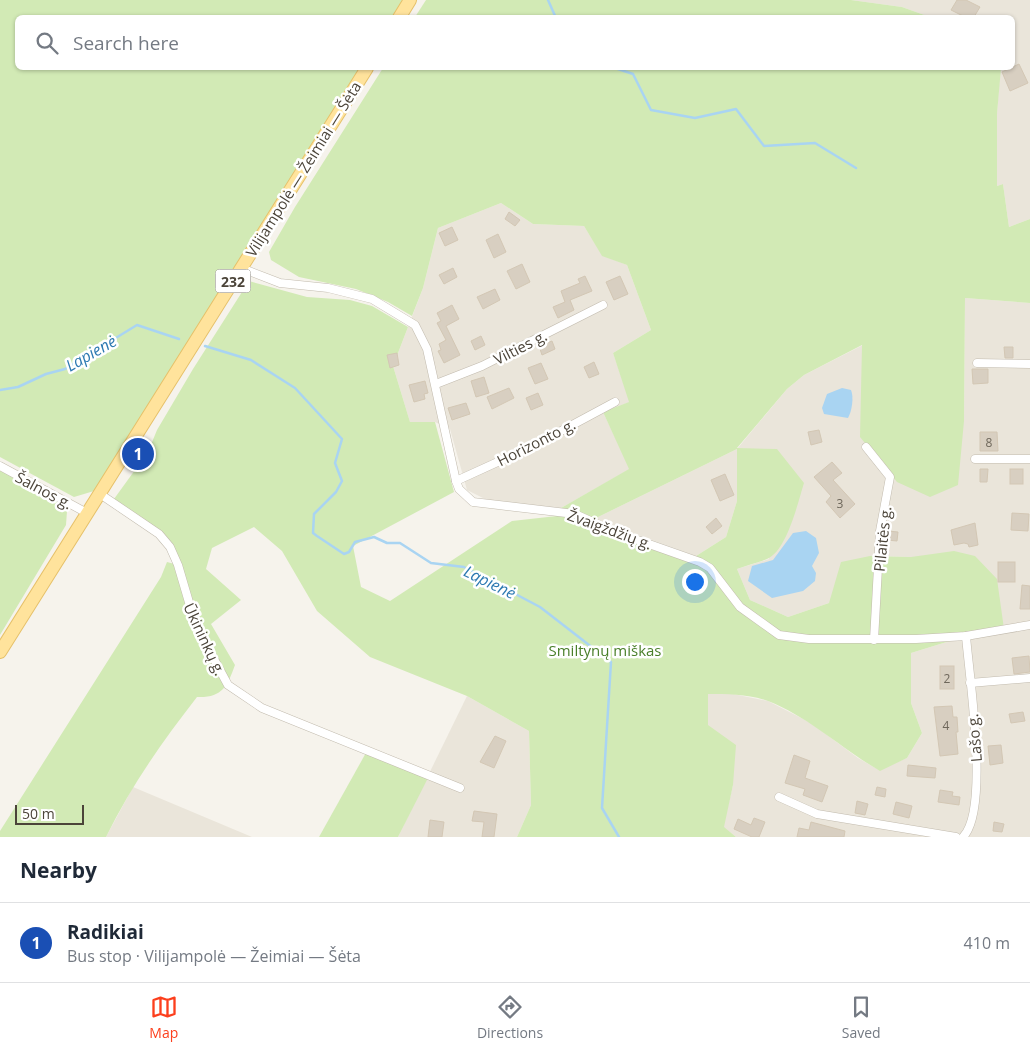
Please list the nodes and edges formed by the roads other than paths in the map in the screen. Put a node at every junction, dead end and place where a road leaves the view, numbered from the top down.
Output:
1 (410, 0) edge
2 (401, 15) edge
3 (366, 70) edge
4 (241, 268) junction
5 (603, 305) dead end
6 (977, 363) dead end
7 (1030, 364) edge
8 (436, 384) junction
9 (615, 402) dead end
10 (866, 447) dead end
11 (975, 459) dead end
12 (1030, 459) edge
13 (0, 466) edge
14 (456, 481) junction
15 (100, 494) junction
16 (87, 513) junction
17 (1030, 625) edge
18 (966, 636) junction
19 (874, 640) junction
20 (0, 652) edge
21 (1030, 678) edge
22 (970, 683) junction
23 (460, 788) dead end
24 (779, 797) dead end
25 (956, 837) edge
26 (964, 837) edge

1 - 2 main road
3 - 4 main road, Vilijampolė — Žeimiai — Šėta / 232
4 - 8 street, Žvaigždžių g.
4 - 15 main road, Vilijampolė — Žeimiai — Šėta / 232
5 - 8 street, Vilties g.
6 - 7 street
8 - 14 street, Žvaigždžių g.
9 - 14 street, Horizonto g.
10 - 19 street, Pilaitės g.
11 - 12 street
13 - 16 street, Šalnos g.
14 - 19 street, Žvaigždžių g.
15 - 16 main road, Vilijampolė — Žeimiai — Šėta / 232
15 - 23 street, Ūkininkų g.
16 - 20 main road, Vilijampolė — Žeimiai — Šėta / 232
17 - 18 street, Žvaigždžių g.
18 - 19 street, Žvaigždžių g.
18 - 22 street, Lašo g.
21 - 22 street
22 - 26 street, Lašo g.
24 - 25 street

